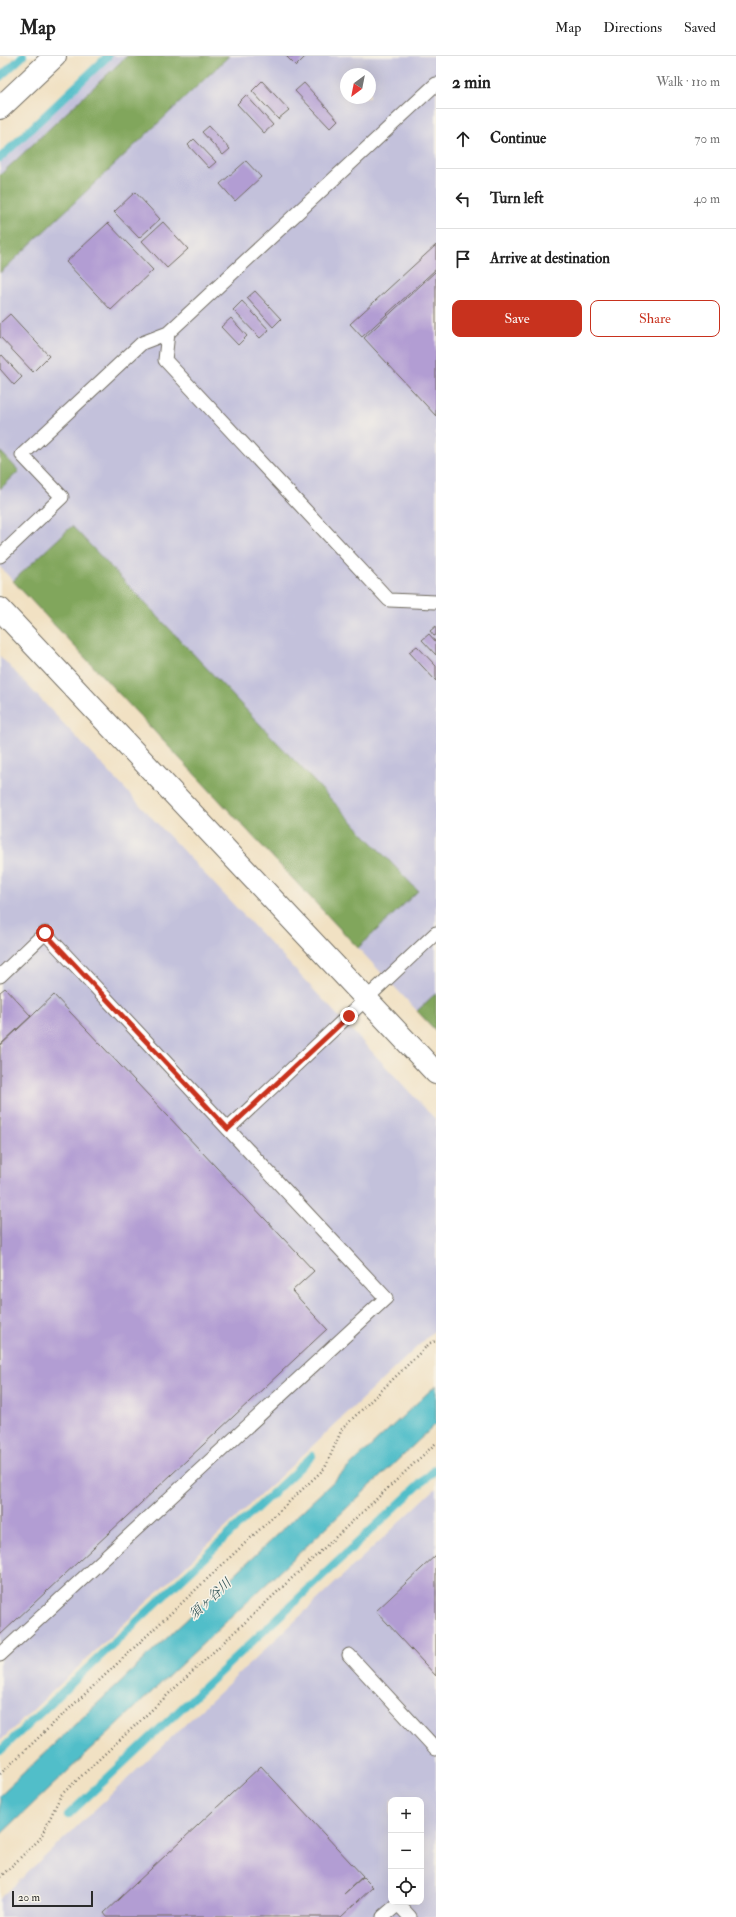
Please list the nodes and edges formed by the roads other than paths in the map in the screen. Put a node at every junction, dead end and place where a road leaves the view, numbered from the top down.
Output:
1 (55, 56) edge
2 (436, 84) edge
3 (0, 108) edge
4 (168, 333) junction
5 (0, 556) edge
6 (436, 602) edge
7 (0, 609) edge
8 (436, 933) edge
9 (0, 976) edge
10 (366, 999) junction
11 (436, 1073) edge
12 (228, 1129) junction
13 (0, 1655) edge
14 (349, 1655) dead end
15 (436, 1749) edge
16 (383, 1917) edge
17 (410, 1917) edge

1 - 3 street
2 - 4 lane
4 - 5 lane
4 - 6 lane
7 - 10 street
8 - 10 lane
9 - 12 lane
10 - 11 street
10 - 12 lane
12 - 13 lane
14 - 15 lane
16 - 17 lane

